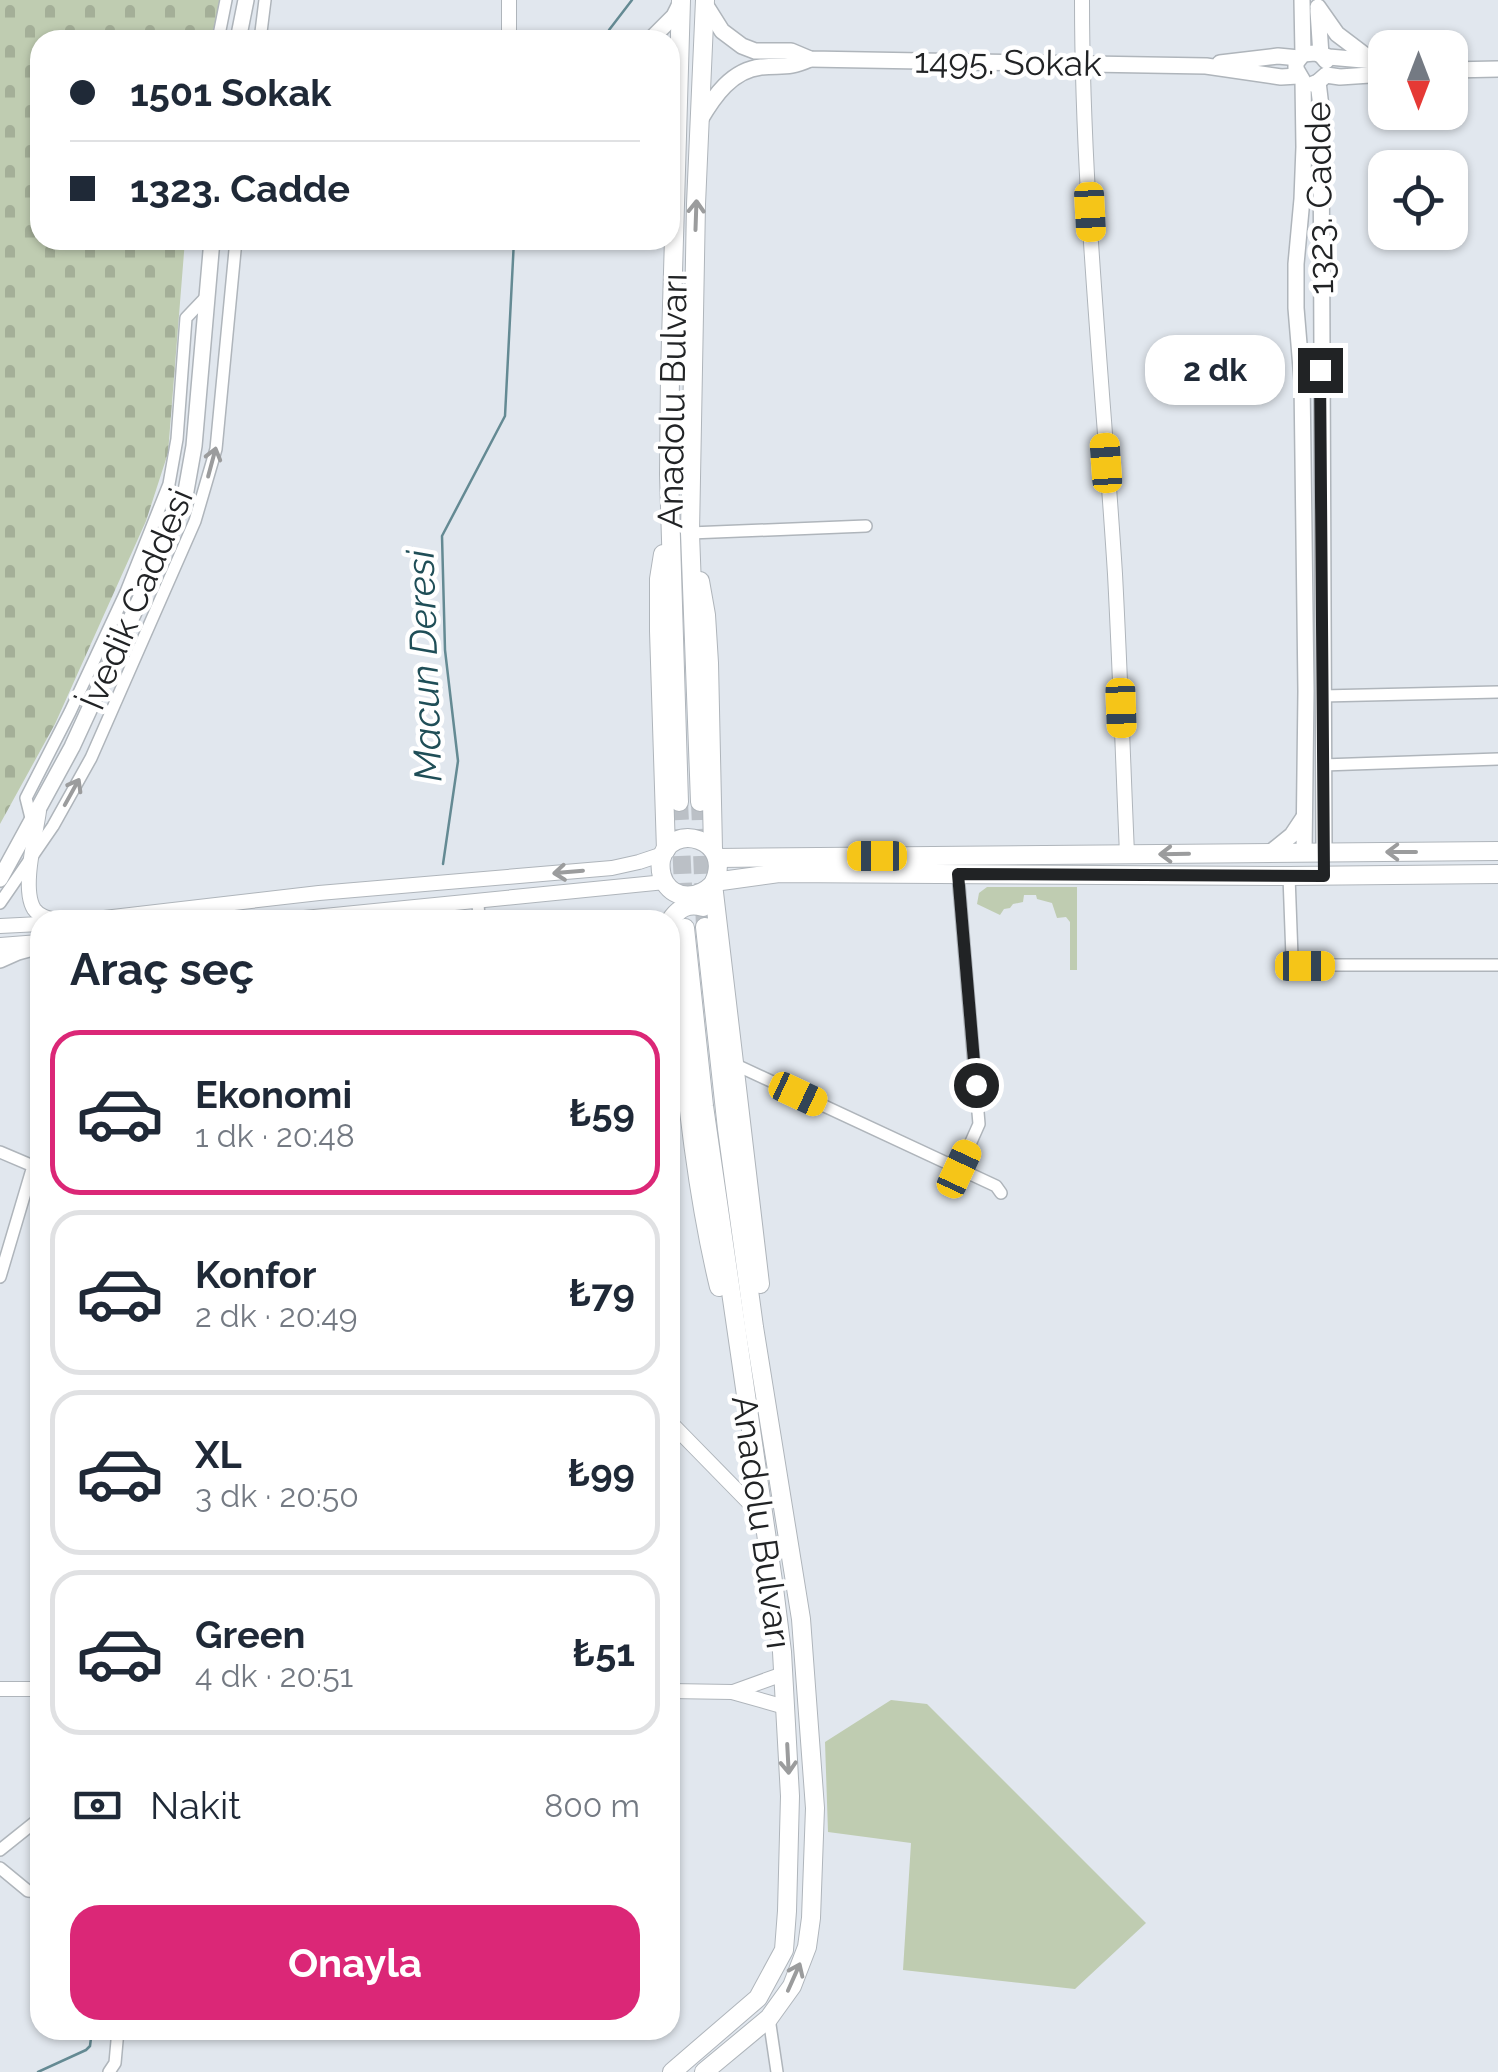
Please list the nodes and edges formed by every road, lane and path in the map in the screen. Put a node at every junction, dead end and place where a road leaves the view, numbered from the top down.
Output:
1 (226, 0) edge
2 (246, 0) edge
3 (265, 0) edge
4 (509, 0) edge
5 (1082, 0) edge
6 (681, 1) edge
7 (705, 2) edge
8 (1313, 2) edge
9 (220, 30) edge
10 (240, 30) edge
11 (261, 30) edge
12 (509, 30) edge
13 (660, 30) edge
14 (679, 30) edge
15 (755, 50) joint
16 (1321, 55) junction
17 (1301, 56) junction
18 (1368, 56) edge
19 (810, 59) junction
20 (1368, 61) edge
21 (1082, 64) junction
22 (1206, 66) junction
23 (1498, 69) edge
24 (1468, 70) edge
25 (1368, 75) edge
26 (1352, 76) junction
27 (1311, 78) junction
28 (1320, 107) junction
29 (700, 120) junction
30 (211, 250) edge
31 (235, 250) edge
32 (671, 250) edge
33 (1296, 264) junction
34 (1320, 264) junction
35 (1296, 308) junction
36 (1320, 310) junction
37 (1302, 370) junction
38 (1320, 370) junction
39 (866, 526) dead end
40 (690, 537) junction
41 (1498, 692) edge
42 (1322, 696) junction
43 (1498, 759) edge
44 (1323, 765) junction
45 (706, 806) junction
46 (672, 807) junction
47 (36, 816) junction
48 (1304, 817) junction
49 (1498, 851) edge
50 (664, 852) junction
51 (1272, 852) junction
52 (1304, 853) junction
53 (1324, 853) junction
54 (715, 854) junction
55 (1127, 854) junction
56 (33, 856) junction
57 (3, 869) edge
58 (958, 874) junction
59 (1498, 874) edge
60 (1297, 876) junction
61 (1324, 876) junction
62 (477, 880) junction
63 (714, 883) junction
64 (666, 884) junction
65 (478, 902) junction
66 (0, 903) edge
67 (35, 910) edge
68 (174, 910) edge
69 (392, 910) edge
70 (479, 910) edge
71 (670, 910) edge
72 (680, 911) edge
73 (30, 924) edge
74 (0, 926) edge
75 (712, 927) junction
76 (0, 944) edge
77 (30, 944) edge
78 (30, 948) edge
79 (0, 960) edge
80 (1498, 965) edge
81 (680, 1001) edge
82 (734, 1064) junction
83 (0, 1152) edge
84 (30, 1165) edge
85 (959, 1169) junction
86 (30, 1176) edge
87 (1001, 1192) dead end
88 (0, 1277) edge
89 (759, 1359) junction
90 (680, 1432) edge
91 (763, 1518) junction
92 (783, 1674) junction
93 (0, 1689) edge
94 (30, 1689) edge
95 (680, 1691) edge
96 (732, 1692) junction
97 (785, 1707) junction
98 (30, 1826) edge
99 (0, 1850) edge
100 (0, 1868) edge
101 (30, 1891) edge
102 (769, 2018) junction
103 (117, 2040) edge
104 (108, 2072) edge
105 (672, 2072) edge
106 (704, 2072) edge
107 (777, 2072) edge

1 - 9 street
2 - 10 main road
3 - 11 street
4 - 12 street
5 - 21 street
6 - 13 main road
6 - 14 main road, Anadolu Bulvarı
7 - 15 main road, Anadolu Bulvarı
7 - 29 main road, Anadolu Bulvarı
8 - 16 main road, 1323. Cadde
8 - 17 main road
8 - 18 main road
15 - 19 main road, 1495. Sokak
16 - 17 main road
16 - 20 main road
16 - 27 main road
17 - 22 main road, 1495. Sokak
17 - 27 main road
19 - 21 main road, 1495. Sokak
19 - 29 main road, 1495. Sokak
21 - 22 main road, 1495. Sokak
21 - 55 street
22 - 27 main road, 1495. Sokak
23 - 24 main road
25 - 26 main road, 1495. Sokak
26 - 27 main road, 1495. Sokak
26 - 28 main road
27 - 28 main road, 1323. Cadde
27 - 33 main road
28 - 34 main road, 1323. Cadde
40 -> 29 main road, Anadolu Bulvarı
30 - 47 main road, İvedik Caddesi
56 -> 31 street
32 - 46 main road, Anadolu Bulvarı
33 - 34 main road
33 - 35 main road
34 - 36 main road, 1323. Cadde
35 - 36 main road
35 - 37 main road
36 - 38 main road, 1323. Cadde
37 - 38 main road
37 - 48 main road
38 - 42 main road, 1323. Cadde
39 - 40 street
40 - 45 main road, Anadolu Bulvarı
41 - 42 street
42 - 44 main road, 1323. Cadde
43 - 44 street
44 - 53 main road, 1323. Cadde
45 - 46 main road
45 - 54 main road, Anadolu Bulvarı
46 - 50 main road, Anadolu Bulvarı
47 - 56 street
47 - 57 main road, İvedik Caddesi
48 - 51 main road
48 - 52 main road
49 -> 53 main road
50 - 54 main road
50 -> 62 street
50 - 64 main road
51 - 52 main road
51 -> 55 main road
52 - 53 main road
52 - 60 main road
53 - 61 main road
54 - 55 main road
54 - 63 main road
56 - 66 street
56 - 67 street
58 - 60 main road
58 - 63 main road
58 - 85 street
59 - 61 main road
60 - 61 main road
60 - 80 street
62 - 65 street
62 - 68 street
63 - 64 main road
63 - 75 main road
64 - 65 street
64 - 71 main road, Anadolu Bulvarı
65 - 69 street
65 - 70 street
72 - 75 main road
73 - 74 street
75 - 82 main road
75 - 89 main road, Anadolu Bulvarı
76 - 77 street
78 - 79 main road
81 - 91 main road, Anadolu Bulvarı
82 - 85 street
82 - 89 main road
83 - 84 street
85 - 87 street
86 - 88 street
102 -> 89 main road, Anadolu Bulvarı
90 - 91 street
91 - 92 main road, Anadolu Bulvarı
92 - 96 street
92 - 97 main road, Anadolu Bulvarı
93 - 94 street
95 - 96 street
96 - 97 street
97 -> 105 main road, Anadolu Bulvarı
98 - 99 street
100 - 101 street
102 - 106 main road, Anadolu Bulvarı
102 - 107 street
103 - 104 street

